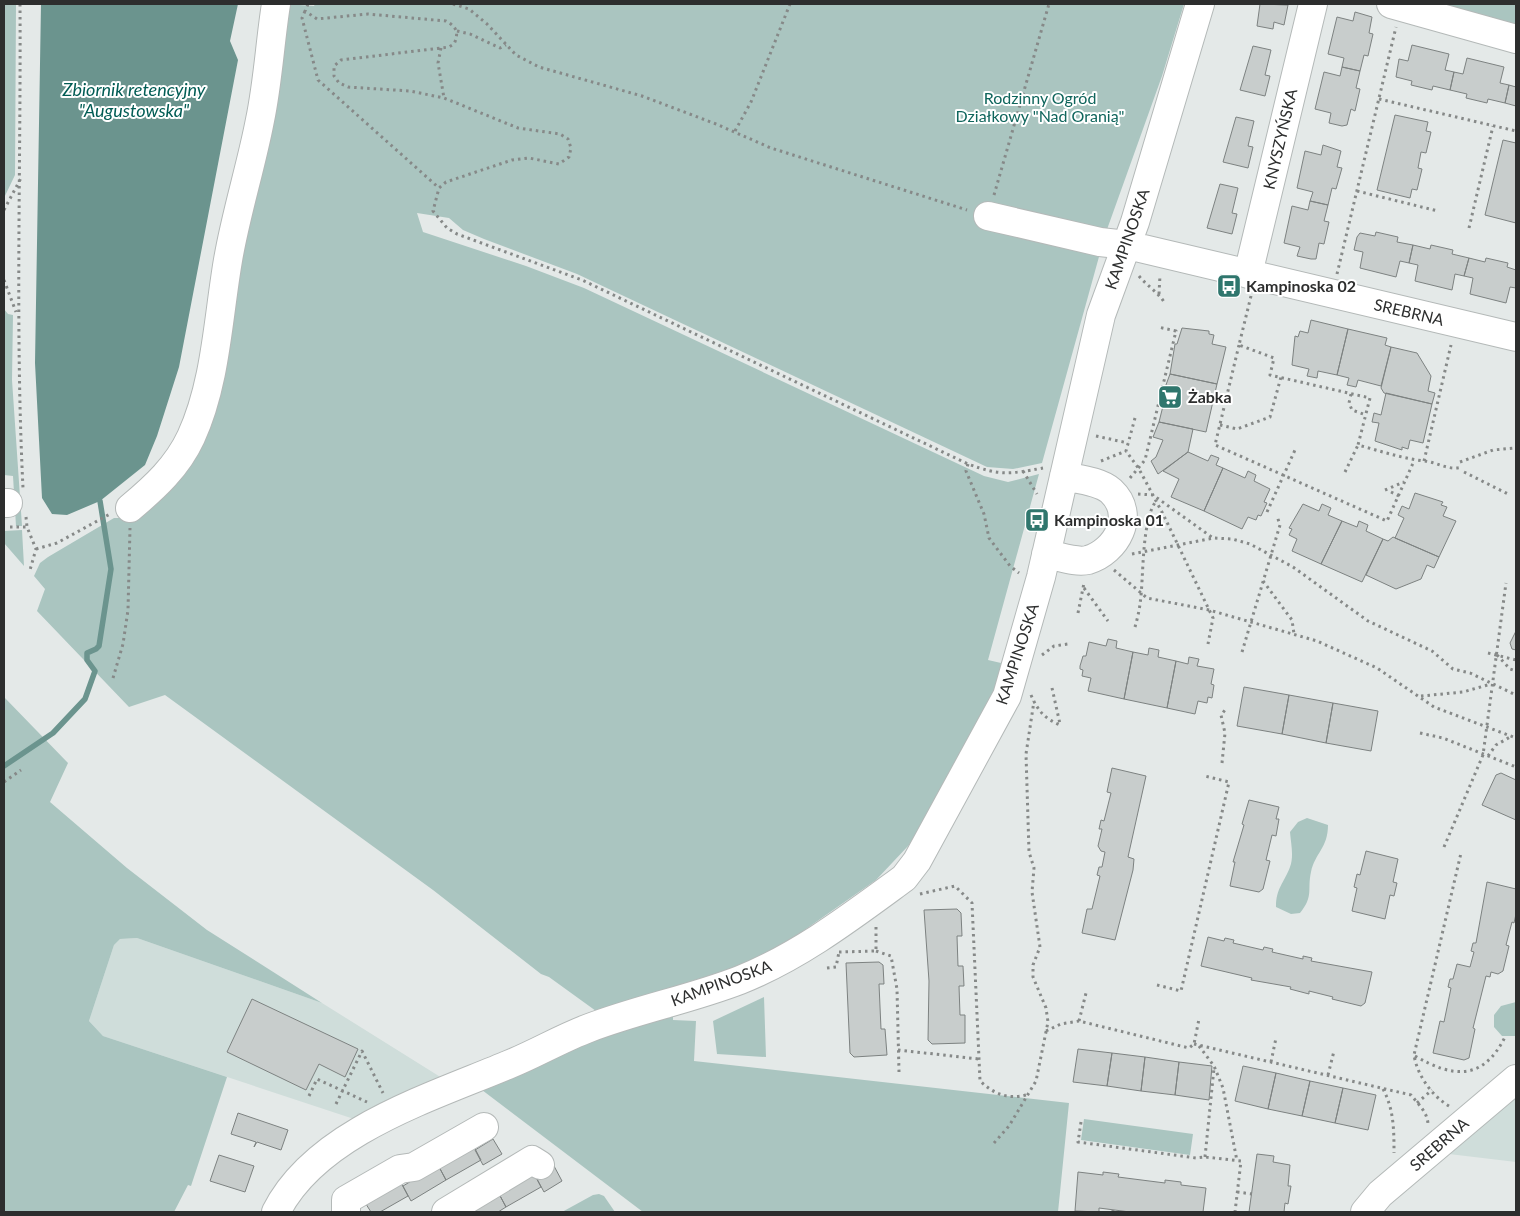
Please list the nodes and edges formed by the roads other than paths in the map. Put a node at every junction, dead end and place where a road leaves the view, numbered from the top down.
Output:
1 (276, 4) edge
2 (1200, 4) edge
3 (1313, 4) edge
4 (1396, 5) edge
5 (1516, 39) edge
6 (990, 208) road end
7 (1123, 254) junction
8 (1250, 284) junction
9 (1516, 337) edge
10 (1065, 470) junction
11 (120, 511) road end
12 (1046, 554) junction
13 (1516, 1079) edge
14 (484, 1127) dead end
15 (540, 1165) dead end
16 (276, 1212) edge
17 (346, 1212) edge
18 (446, 1212) edge
19 (1365, 1212) edge

1 - 11 street
2 - 7 street, KAMPINOSKA
3 - 8 street, KNYSZYŃSKA
4 - 5 street
6 - 7 street, SREBRNA
7 - 8 street, SREBRNA
7 - 10 street, KAMPINOSKA
8 - 9 street, SREBRNA
10 - 12 street, KAMPINOSKA
10 - 12 street
12 - 16 street, KAMPINOSKA
13 - 19 street, SREBRNA
14 - 17 street
15 - 18 street

